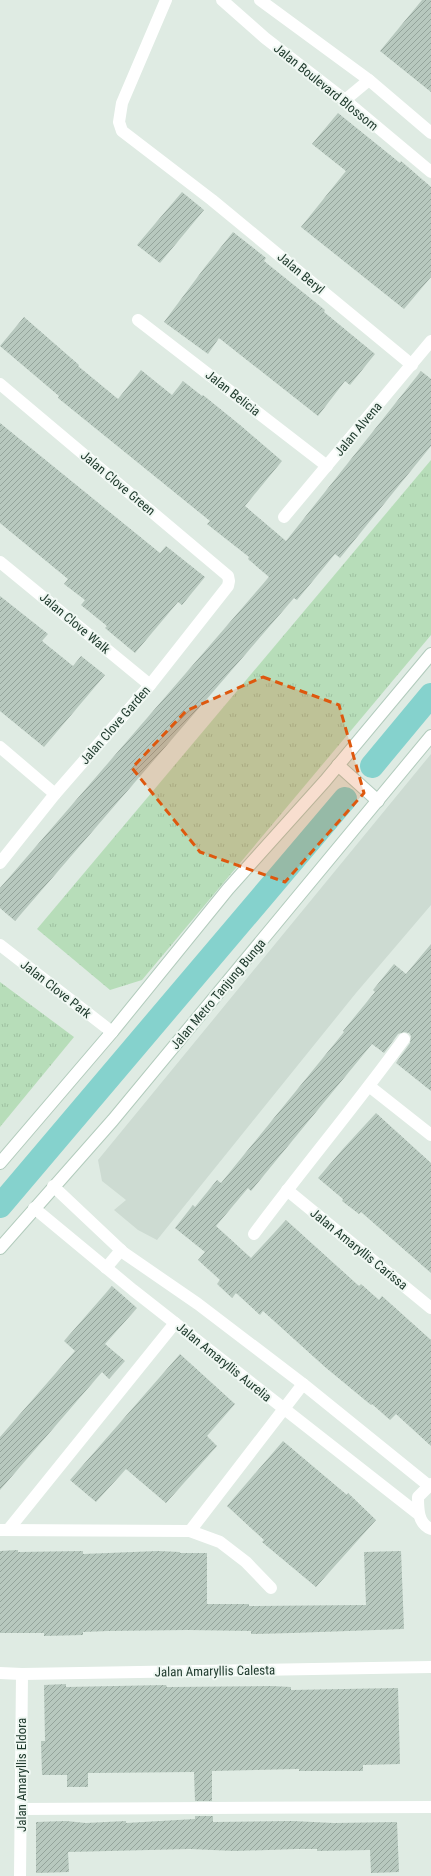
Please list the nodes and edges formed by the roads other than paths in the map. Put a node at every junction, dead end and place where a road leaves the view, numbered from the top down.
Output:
1 (166, 0) edge
2 (222, 0) edge
3 (260, 0) edge
4 (369, 80) junction
5 (345, 100) junction
6 (431, 133) edge
7 (431, 172) edge
8 (138, 320) dead end
9 (431, 341) edge
10 (412, 365) junction
11 (0, 384) edge
12 (327, 466) junction
13 (284, 517) dead end
14 (0, 562) edge
15 (228, 586) joint
16 (431, 654) edge
17 (150, 685) junction
18 (431, 736) edge
19 (0, 747) edge
20 (338, 765) junction
21 (55, 794) junction
22 (378, 801) junction
23 (0, 863) edge
24 (0, 945) edge
25 (112, 1032) junction
26 (404, 1039) dead end
27 (370, 1086) junction
28 (431, 1135) edge
29 (0, 1163) edge
30 (53, 1186) junction
31 (287, 1190) junction
32 (34, 1208) junction
33 (254, 1234) dead end
34 (0, 1248) edge
35 (121, 1250) junction
36 (106, 1268) junction
37 (431, 1308) edge
38 (174, 1323) junction
39 (303, 1384) junction
40 (282, 1409) junction
41 (430, 1484) edge
42 (417, 1513) junction
43 (431, 1529) edge
44 (4, 1530) edge
45 (190, 1531) junction
46 (271, 1588) dead end
47 (431, 1667) edge
48 (0, 1673) edge
49 (22, 1674) junction
50 (431, 1807) edge
51 (21, 1809) junction
52 (20, 1876) edge

1 - 10 street, Jalan Beryl
2 - 5 street, Jalan Boulevard Blossom
3 - 4 street
4 - 5 street
4 - 6 street
5 - 7 street, Jalan Boulevard Blossom
8 - 12 street, Jalan Belicia
9 - 10 street, Jalan Alvena
10 - 12 street, Jalan Alvena
11 - 15 street, Jalan Clove Green
12 - 13 street, Jalan Alvena
14 - 17 street, Jalan Clove Walk
15 - 17 street, Jalan Clove Garden
16 - 20 street
17 - 21 street, Jalan Clove Garden
18 - 22 street, Jalan Metro Tanjung Bunga
19 - 21 street
20 - 22 street
20 - 25 street
21 - 23 street, Jalan Clove Garden
22 - 30 street, Jalan Metro Tanjung Bunga
24 - 25 street, Jalan Clove Park
25 - 29 street
26 - 27 street
27 - 28 street
27 - 31 street
30 - 32 street, Jalan Metro Tanjung Bunga
30 - 35 street
31 - 33 street
31 - 37 street, Jalan Amaryllis Carissa
32 - 34 street, Jalan Metro Tanjung Bunga
32 - 36 street, Jalan Amaryllis Aurelia
35 - 36 street
35 - 39 street
36 - 38 street, Jalan Amaryllis Aurelia
38 - 40 street, Jalan Amaryllis Aurelia
38 - 44 street
39 - 40 street
39 - 41 street
40 - 42 street, Jalan Amaryllis Aurelia
40 - 45 street
41 - 42 street
42 - 43 street, Jalan Amaryllis Aurelia
44 - 45 street
45 - 46 street
47 - 49 street, Jalan Amaryllis Calesta
48 - 49 street, Jalan Amaryllis Calesta
49 - 51 street, Jalan Amaryllis Eldora
50 - 51 street
51 - 52 street, Jalan Amaryllis Eldora

